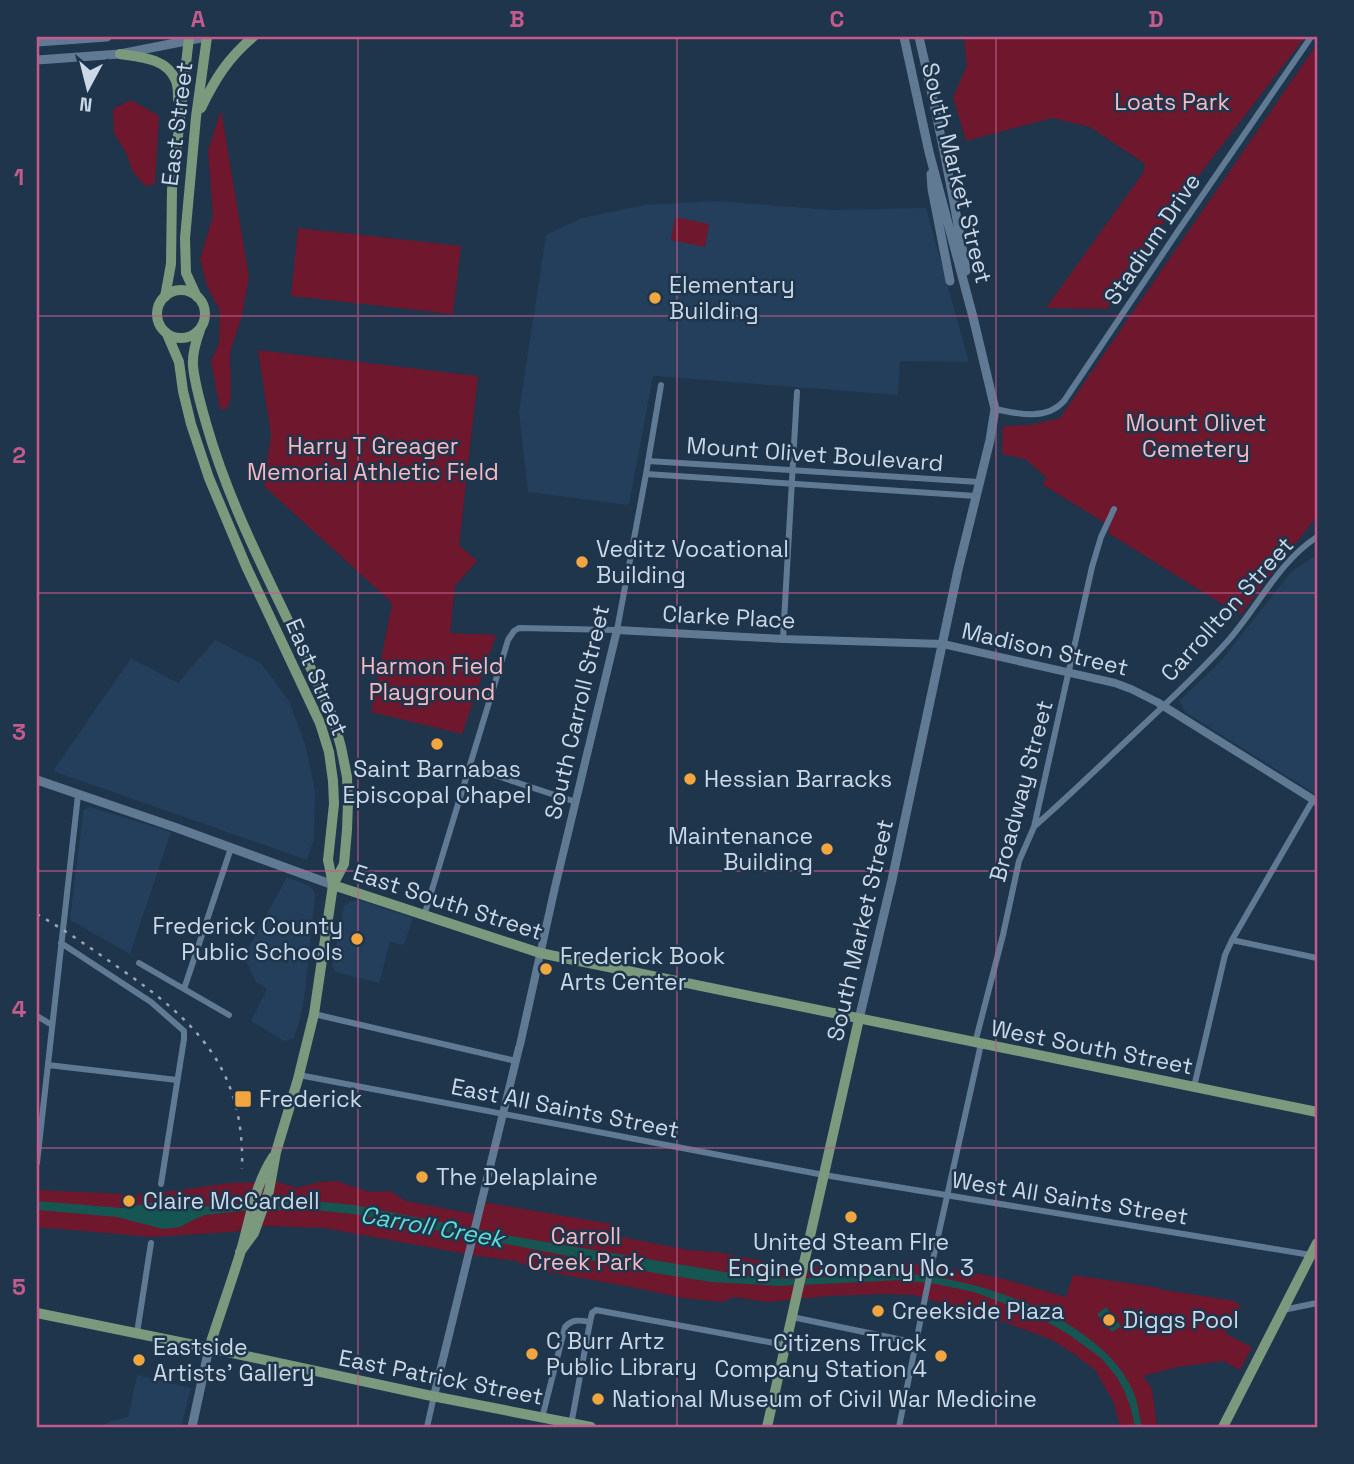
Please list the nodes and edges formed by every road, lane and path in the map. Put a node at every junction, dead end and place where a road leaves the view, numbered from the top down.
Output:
1 (107, 37) edge
2 (206, 37) edge
3 (253, 37) edge
4 (904, 37) edge
5 (919, 37) edge
6 (1311, 37) edge
7 (189, 38) edge
8 (37, 42) edge
9 (120, 54) junction
10 (37, 60) edge
11 (181, 114) junction
12 (197, 117) junction
13 (929, 152) junction
14 (950, 281) dead end
15 (165, 297) junction
16 (197, 297) junction
17 (973, 317) junction
18 (200, 330) junction
19 (167, 334) junction
20 (661, 385) dead end
21 (797, 392) dead end
22 (995, 409) junction
23 (648, 461) junction
24 (793, 471) junction
25 (646, 474) junction
26 (979, 482) junction
27 (792, 483) junction
28 (976, 496) junction
29 (1114, 509) dead end
30 (1317, 537) edge
31 (617, 630) junction
32 (783, 639) junction
33 (943, 644) junction
34 (1069, 673) junction
35 (1163, 706) junction
36 (470, 767) junction
37 (37, 780) edge
38 (78, 795) junction
39 (1315, 801) edge
40 (576, 802) junction
41 (1034, 827) junction
42 (231, 848) junction
43 (333, 885) junction
44 (424, 916) junction
45 (1232, 940) junction
46 (61, 943) junction
47 (540, 953) junction
48 (1317, 958) edge
49 (139, 964) dead end
50 (184, 989) junction
51 (314, 1014) junction
52 (229, 1015) dead end
53 (37, 1016) edge
54 (859, 1019) junction
55 (52, 1025) junction
56 (978, 1043) junction
57 (516, 1061) junction
58 (48, 1065) junction
59 (299, 1075) junction
60 (177, 1080) junction
61 (1194, 1087) junction
62 (1317, 1112) edge
63 (503, 1115) junction
64 (38, 1133) edge
65 (276, 1152) junction
66 (37, 1163) edge
67 (824, 1175) junction
68 (161, 1184) dead end
69 (947, 1196) junction
70 (256, 1213) junction
71 (151, 1243) dead end
72 (1317, 1243) edge
73 (1311, 1255) junction
74 (1317, 1303) edge
75 (1281, 1310) junction
76 (37, 1313) edge
77 (792, 1317) junction
78 (590, 1322) junction
79 (137, 1334) junction
80 (916, 1343) junction
81 (785, 1345) junction
82 (209, 1348) junction
83 (434, 1396) junction
84 (542, 1418) junction
85 (571, 1425) edge
86 (192, 1427) edge
87 (427, 1427) edge
88 (591, 1427) edge
89 (767, 1427) edge
90 (899, 1427) edge
91 (1223, 1427) edge

1 - 8 main road
2 - 7 main road
2 - 12 main road, East Street
3 - 12 main road
4 - 13 main road, South Market Street
5 - 17 main road, South Market Street
6 - 22 street, Stadium Drive
7 - 9 main road
7 - 11 main road, East Street
9 - 10 main road
9 - 11 main road
11 - 15 main road, East Street
12 - 16 main road, East Street
13 - 14 main road
13 - 17 main road, South Market Street
15 - 16 main road
15 - 19 main road
16 - 18 main road
17 - 22 main road, South Market Street
18 - 19 main road
18 - 43 main road, East Street
19 - 43 main road, East Street
20 - 23 street, South Carroll Street
21 - 24 street
22 - 26 main road, South Market Street
23 - 24 street, Mount Olivet Boulevard
23 - 25 street, South Carroll Street
24 - 26 street, Mount Olivet Boulevard
24 - 27 street
25 - 27 street, Mount Olivet Boulevard
25 - 31 street, South Carroll Street
26 - 28 main road, South Market Street
27 - 28 street, Mount Olivet Boulevard
27 - 32 street
28 - 33 main road, South Market Street
29 - 34 street, Broadway Street
30 - 35 street, Carrollton Street
31 - 32 street, Clarke Place
31 - 36 street, Clarke Place
31 - 40 street, South Carroll Street
32 - 33 street, Clarke Place
33 - 34 street, Madison Street
33 - 54 main road, South Market Street
34 - 35 street, Madison Street
34 - 41 street, Broadway Street
35 - 39 street, Madison Street
35 - 41 street, Carrollton Street
36 - 40 street
36 - 44 street
37 - 38 main road, East South Street
38 - 42 main road, East South Street
38 - 46 street
39 - 45 street
40 - 47 street, South Carroll Street
41 - 56 street, Broadway Street
42 - 43 main road, East South Street
42 - 50 street
43 - 44 main road, East South Street
43 - 51 main road
44 - 47 main road, East South Street
45 - 48 street
45 - 61 street
46 - 55 street
46 - 60 street
47 - 54 main road, East South Street
47 - 57 street, South Carroll Street
49 - 50 street
50 - 52 street
51 - 57 street
51 - 59 main road
53 - 55 street
54 - 56 main road, West South Street
54 - 67 main road, South Market Street
55 - 58 street
56 - 61 main road, West South Street
56 - 69 street, Broadway Street
57 - 63 street, South Carroll Street
58 - 60 street
58 - 64 street
59 - 63 street, East All Saints Street
59 - 65 main road
60 - 68 street
61 - 62 main road, West South Street
63 - 67 street, East All Saints Street
63 - 83 street, South Carroll Street
64 - 66 street
65 - 70 main road
65 - 70 main road
67 - 69 street, West All Saints Street
67 - 77 main road, South Market Street
69 - 73 street, West All Saints Street
69 - 80 street, Broadway Street
70 - 82 main road
71 - 79 street
72 - 73 main road
73 - 75 main road
74 - 75 street
75 - 91 main road
76 - 79 main road, East Patrick Street
77 - 80 street
77 - 81 main road, South Market Street
78 - 81 street
78 - 84 street
78 - 85 street
79 - 82 main road, East Patrick Street
80 - 90 street, Broadway Street
81 - 89 main road, South Market Street
82 - 83 main road, East Patrick Street
82 - 86 main road
83 - 84 main road, East Patrick Street
83 - 87 street
84 - 85 main road, East Patrick Street
85 - 88 main road, East Patrick Street

